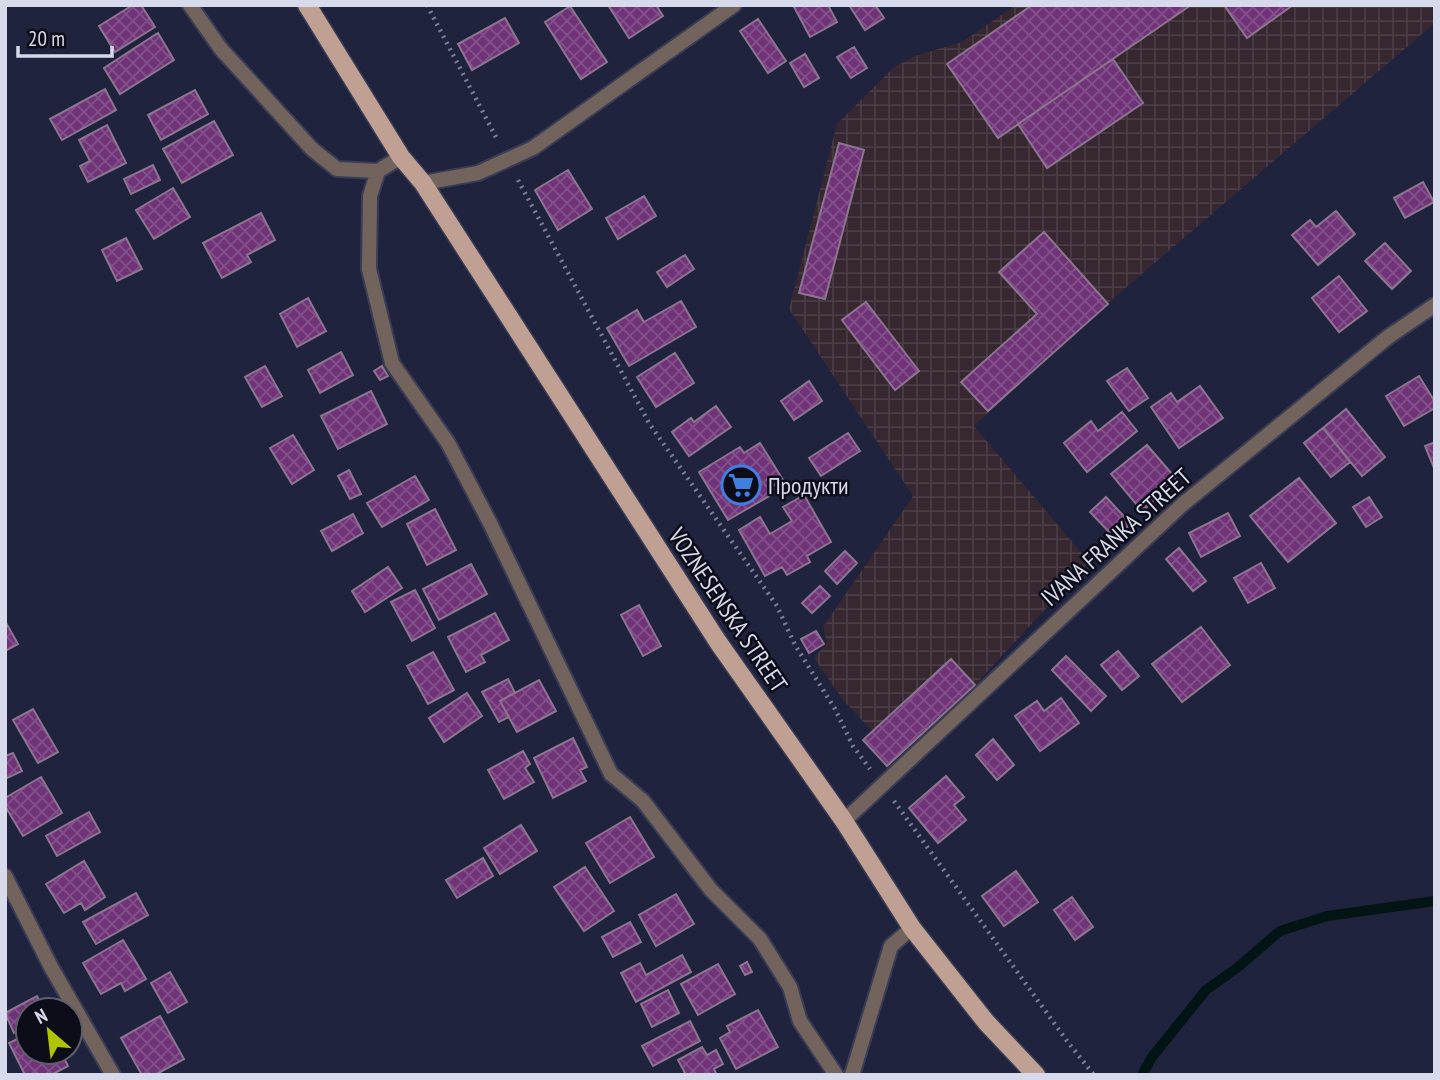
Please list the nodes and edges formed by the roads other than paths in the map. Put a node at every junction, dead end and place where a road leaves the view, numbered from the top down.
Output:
1 (190, 5) edge
2 (307, 5) edge
3 (734, 5) edge
4 (401, 157) junction
5 (378, 171) junction
6 (423, 183) junction
7 (1435, 305) edge
8 (844, 821) junction
9 (5, 876) edge
10 (912, 928) junction
11 (113, 1075) edge
12 (836, 1075) edge
13 (852, 1075) edge
14 (1036, 1075) edge

1 - 5 street
2 - 4 main road, VOZNESENSKA STREET
3 - 6 street
4 - 5 street
4 - 6 main road, VOZNESENSKA STREET
5 - 12 street
6 - 8 main road, VOZNESENSKA STREET
7 - 8 street, IVANA FRANKA STREET
8 - 10 main road, VOZNESENSKA STREET
9 - 11 street
10 - 13 street
10 - 14 main road, VOZNESENSKA STREET

